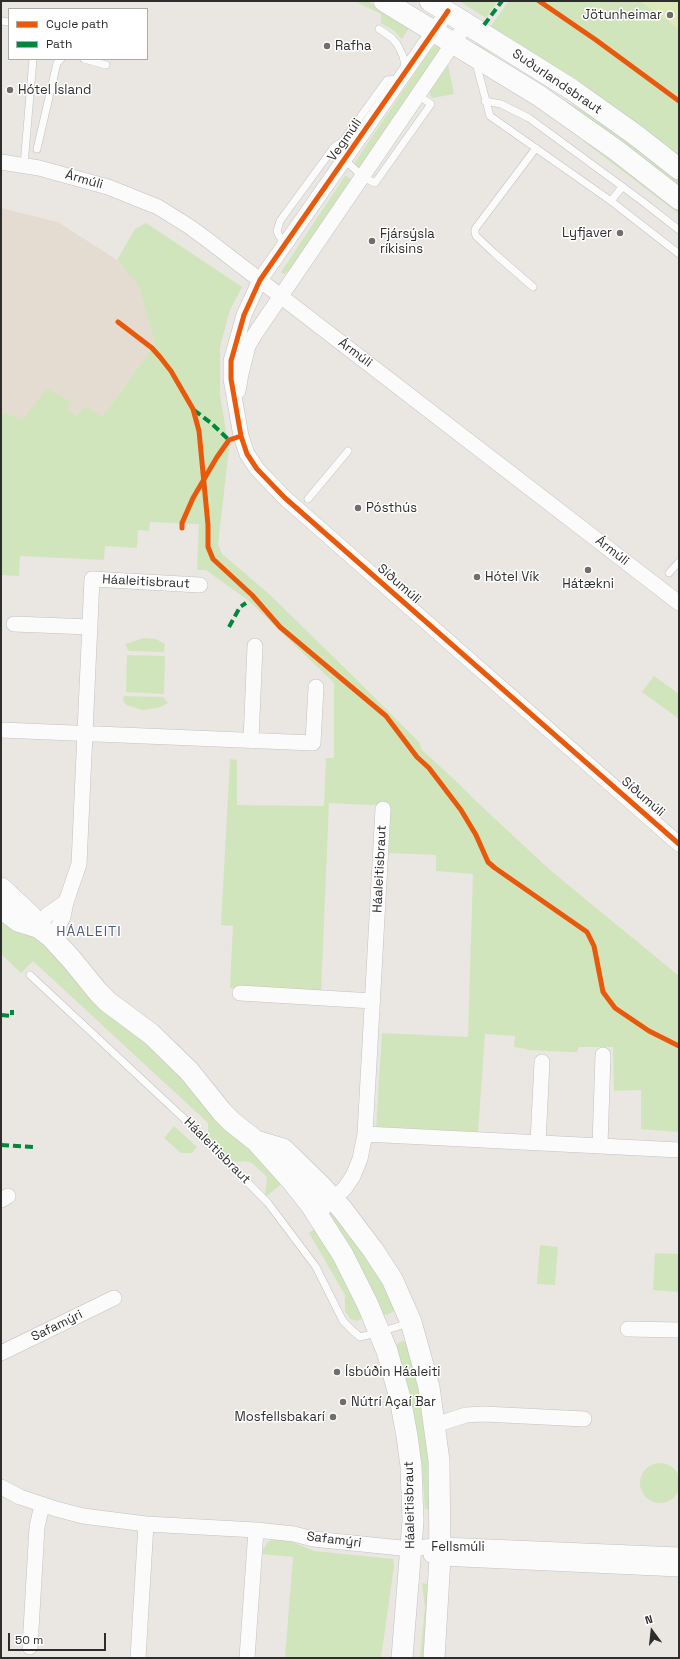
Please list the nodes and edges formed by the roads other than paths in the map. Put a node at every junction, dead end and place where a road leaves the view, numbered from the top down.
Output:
1 (384, 1) edge
2 (430, 1) edge
3 (448, 11) junction
4 (467, 23) junction
5 (379, 29) dead end
6 (434, 31) junction
7 (454, 44) junction
8 (475, 57) junction
9 (33, 60) edge
10 (60, 60) edge
11 (88, 60) edge
12 (106, 65) dead end
13 (495, 69) junction
14 (403, 75) junction
15 (523, 95) dead end
16 (485, 101) junction
17 (334, 147) junction
18 (536, 148) junction
19 (37, 149) dead end
20 (345, 160) junction
21 (1, 162) edge
22 (24, 165) junction
23 (679, 169) edge
24 (369, 180) junction
25 (622, 187) junction
26 (679, 199) edge
27 (611, 201) junction
28 (679, 230) edge
29 (283, 240) junction
30 (679, 254) edge
31 (260, 280) junction
32 (533, 287) dead end
33 (281, 296) junction
34 (236, 412) junction
35 (348, 451) dead end
36 (308, 499) dead end
37 (679, 562) edge
38 (669, 573) dead end
39 (200, 585) dead end
40 (679, 602) edge
41 (14, 624) dead end
42 (90, 627) junction
43 (255, 646) dead end
44 (316, 687) dead end
45 (1, 730) edge
46 (85, 734) junction
47 (251, 741) junction
48 (383, 809) dead end
49 (679, 844) edge
50 (1, 888) edge
51 (1, 908) edge
52 (44, 932) junction
53 (30, 975) dead end
54 (240, 993) dead end
55 (373, 1001) junction
56 (603, 1056) dead end
57 (542, 1062) dead end
58 (365, 1134) junction
59 (256, 1141) junction
60 (538, 1142) junction
61 (600, 1145) junction
62 (679, 1150) edge
63 (334, 1200) junction
64 (317, 1214) junction
65 (114, 1298) dead end
66 (411, 1322) junction
67 (628, 1329) dead end
68 (679, 1330) edge
69 (380, 1332) junction
70 (1, 1353) edge
71 (584, 1419) dead end
72 (435, 1425) junction
73 (1, 1487) edge
74 (42, 1505) junction
75 (146, 1524) junction
76 (256, 1530) junction
77 (411, 1549) junction
78 (440, 1552) junction
79 (679, 1555) edge
80 (679, 1569) edge
81 (30, 1646) dead end
82 (138, 1658) edge
83 (247, 1658) edge
84 (402, 1658) edge
85 (434, 1658) edge

1 - 6 street, Suðurlandsbraut
2 - 3 street, Suðurlandsbraut
3 - 4 street, Suðurlandsbraut
3 - 6 street, Vegmúli
4 - 7 street
4 - 23 street, Suðurlandsbraut
5 - 14 lane
6 - 7 street, Suðurlandsbraut
6 - 14 street, Vegmúli
7 - 8 street, Suðurlandsbraut
7 - 24 street
8 - 13 street, Suðurlandsbraut
8 - 16 lane
9 - 22 lane
10 - 19 lane
11 - 12 lane
13 - 15 lane, Suðurlandsbraut
13 - 26 street, Suðurlandsbraut
14 - 17 lane
14 - 20 street, Vegmúli
16 - 18 lane
16 - 25 lane
17 - 20 lane
17 - 29 lane
18 - 27 lane
18 - 32 lane
20 - 24 lane
20 - 29 street, Vegmúli
21 - 22 street, Ármúli
22 - 31 street, Ármúli
24 - 33 street
25 - 27 lane
25 - 28 lane
27 - 30 lane
29 - 31 street, Vegmúli
31 - 33 street, Ármúli
31 - 34 street, Síðumúli
33 - 34 street, Síðumúli
33 - 40 street, Ármúli
34 - 49 street, Síðumúli
35 - 36 lane
37 - 38 lane
39 - 42 street, Háaleitisbraut
41 - 42 street
42 - 46 street, Háaleitisbraut
43 - 47 street
44 - 47 street
45 - 46 street
46 - 47 street
46 - 52 street, Háaleitisbraut
48 - 55 street, Háaleitisbraut
50 - 52 street, Háaleitisbraut
51 - 52 street
52 - 59 street, Háaleitisbraut
53 - 69 lane, Háaleitisbraut
54 - 55 street
55 - 58 street, Háaleitisbraut
56 - 61 street
57 - 60 street
58 - 60 street
58 - 63 street, Háaleitisbraut
59 - 63 street, Háaleitisbraut
59 - 64 street, Háaleitisbraut
60 - 61 street
61 - 62 street
63 - 64 street, Háaleitisbraut
63 - 66 street, Háaleitisbraut
64 - 69 street, Háaleitisbraut
65 - 70 street, Safamýri
66 - 69 lane, Háaleitisbraut
66 - 72 street, Háaleitisbraut
67 - 68 street
69 - 77 street, Háaleitisbraut
71 - 72 street
72 - 78 street, Háaleitisbraut
73 - 74 street, Safamýri
74 - 75 street, Safamýri
74 - 81 street
75 - 76 street, Safamýri
75 - 82 street
76 - 77 street, Safamýri
76 - 83 street
77 - 78 street, Fellsmúli
77 - 84 street, Háaleitisbraut
78 - 79 street, Fellsmúli
78 - 80 street, Fellsmúli
78 - 85 street, Háaleitisbraut

